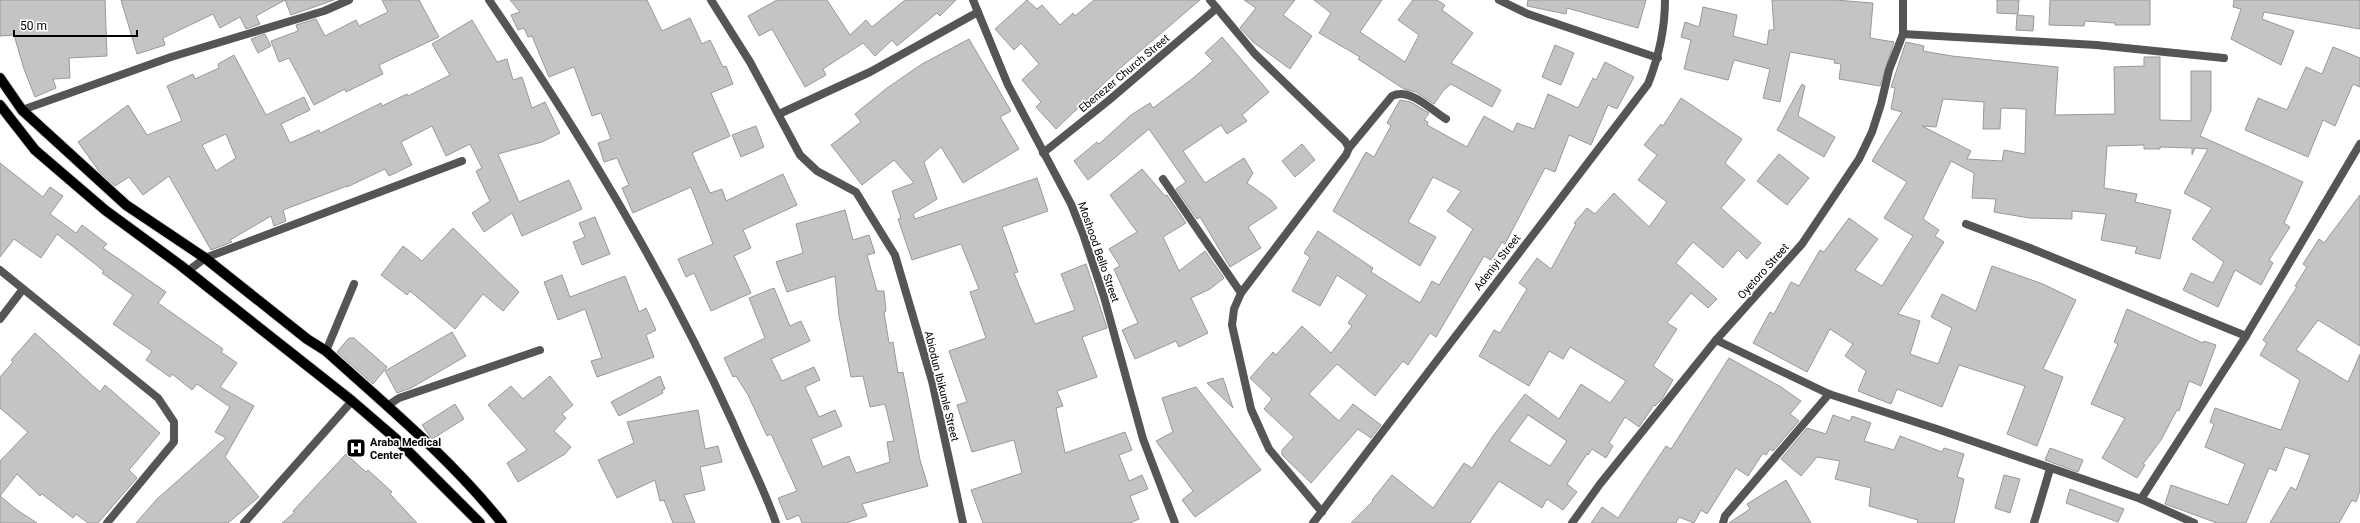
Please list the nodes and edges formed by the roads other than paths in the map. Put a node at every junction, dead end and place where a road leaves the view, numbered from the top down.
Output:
1 (349, 0) edge
2 (489, 0) edge
3 (711, 0) edge
4 (973, 0) edge
5 (1210, 0) edge
6 (1499, 0) edge
7 (1665, 0) edge
8 (1903, 0) edge
9 (1217, 8) junction
10 (978, 12) junction
11 (1903, 34) junction
12 (1658, 58) junction
13 (2224, 58) dead end
14 (0, 78) edge
15 (0, 106) edge
16 (22, 110) junction
17 (779, 114) junction
18 (1446, 120) dead end
19 (2360, 144) edge
20 (1349, 148) junction
21 (1043, 153) junction
22 (462, 161) dead end
23 (1163, 179) dead end
24 (1966, 224) dead end
25 (205, 258) junction
26 (0, 270) edge
27 (188, 271) junction
28 (354, 284) dead end
29 (23, 289) junction
30 (1241, 293) junction
31 (0, 319) edge
32 (2246, 336) junction
33 (1716, 340) junction
34 (540, 350) dead end
35 (326, 351) junction
36 (1829, 394) junction
37 (352, 401) junction
38 (387, 406) junction
39 (2050, 469) junction
40 (2140, 499) junction
41 (1322, 512) junction
42 (107, 523) edge
43 (244, 523) edge
44 (480, 523) edge
45 (502, 523) edge
46 (776, 523) edge
47 (963, 523) edge
48 (1175, 523) edge
49 (1313, 523) edge
50 (1572, 523) edge
51 (1723, 523) edge
52 (2034, 523) edge
53 (2194, 523) edge

1 - 16 street
2 - 46 street
3 - 17 street, Abiodun Ibikunle Street
4 - 10 street, Moshood Bello Street
5 - 9 street
6 - 12 street
7 - 12 street, Adeniyi Street
8 - 11 street, Oyetoro Street
9 - 20 street
9 - 21 street, Ebenezer Church Street
10 - 17 street
10 - 21 street, Moshood Bello Street
11 - 13 street
11 - 33 street, Oyetoro Street
12 - 41 street, Adeniyi Street
14 - 16 main road
15 - 27 main road
16 - 25 main road
17 - 47 street, Abiodun Ibikunle Street
18 - 20 street
19 - 32 street
20 - 30 street
21 - 48 street, Moshood Bello Street
22 - 25 street
23 - 30 street
24 - 32 street
25 - 27 street
25 - 35 main road
26 - 29 street
27 - 37 main road
28 - 35 street
29 - 31 street
29 - 42 street
30 - 41 street
32 - 40 street
33 - 36 street
33 - 50 street, Oyetoro Street
34 - 38 street
35 - 38 main road
36 - 39 street
36 - 51 street
37 - 43 street
37 - 44 main road
38 - 45 main road
39 - 40 street
39 - 52 street
40 - 53 street
41 - 49 street, Adeniyi Street

